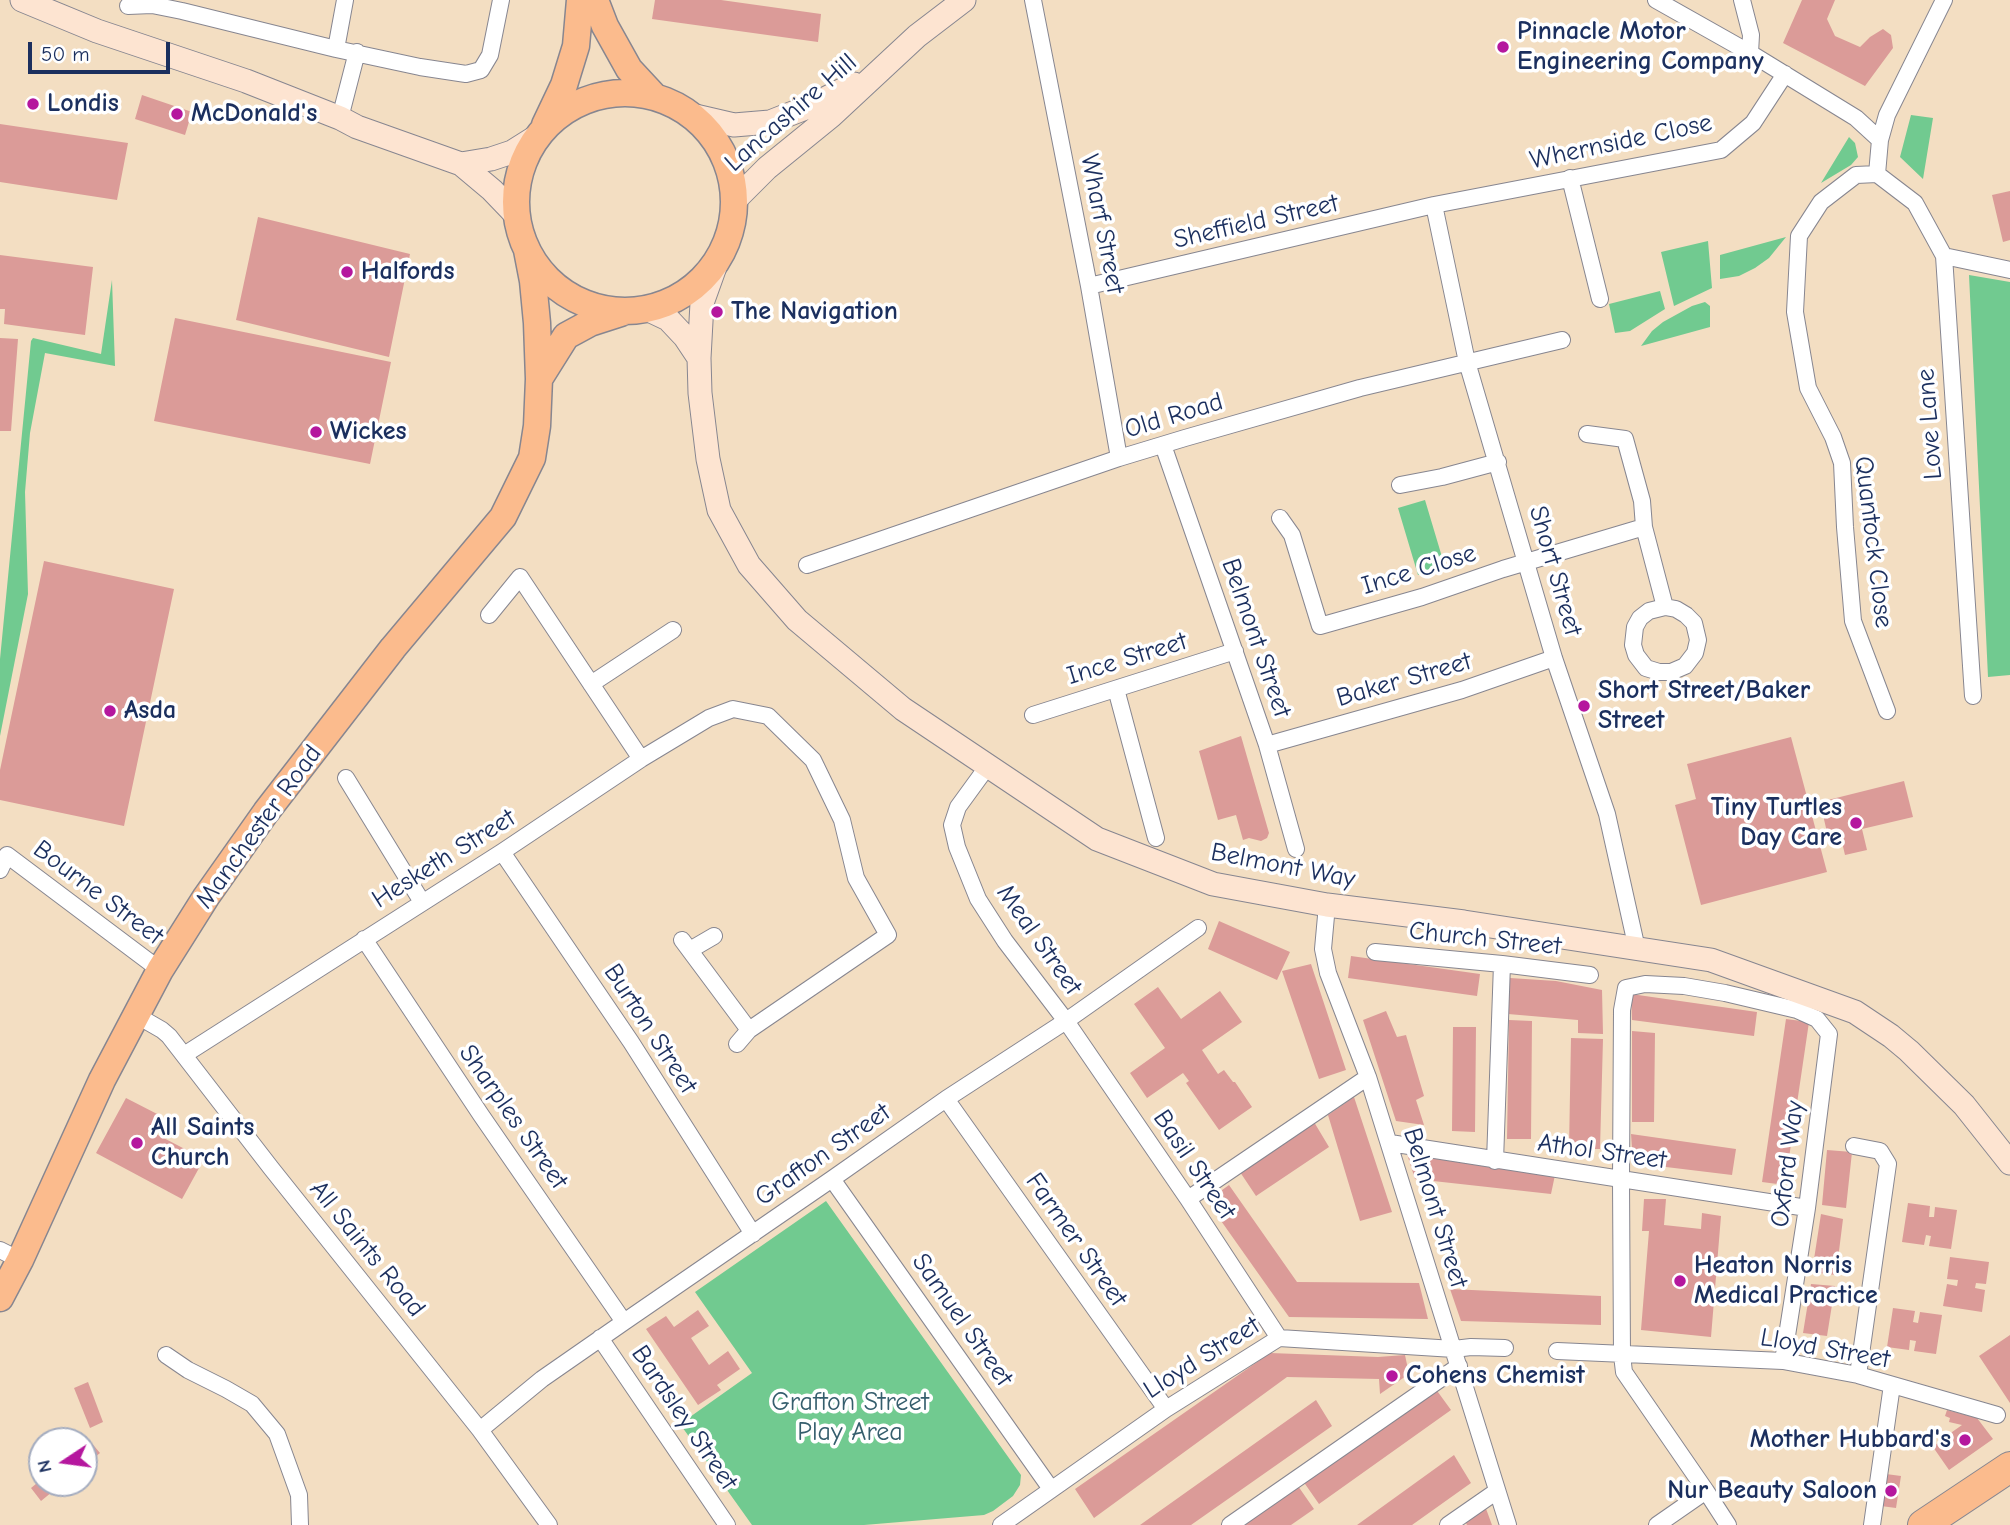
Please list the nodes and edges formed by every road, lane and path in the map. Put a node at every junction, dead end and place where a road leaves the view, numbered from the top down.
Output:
1 (22, 0) edge
2 (345, 0) edge
3 (501, 0) edge
4 (580, 0) edge
5 (595, 0) edge
6 (964, 0) edge
7 (1033, 0) edge
8 (1656, 0) edge
9 (1742, 0) edge
10 (1944, 0) edge
11 (183, 5) edge
12 (128, 6) dead end
13 (336, 49) junction
14 (357, 52) junction
15 (1750, 53) junction
16 (885, 68) junction
17 (1785, 74) junction
18 (655, 97) junction
19 (691, 115) junction
20 (340, 118) junction
21 (541, 133) junction
22 (1880, 140) junction
23 (461, 163) junction
24 (1877, 174) junction
25 (1570, 178) junction
26 (735, 200) junction
27 (1434, 205) junction
28 (517, 216) junction
29 (527, 250) junction
30 (1944, 256) junction
31 (716, 264) junction
32 (2010, 270) edge
33 (1089, 286) junction
34 (1600, 299) dead end
35 (637, 311) junction
36 (1562, 340) dead end
37 (699, 358) junction
38 (1467, 362) junction
39 (539, 379) junction
40 (1587, 434) dead end
41 (1163, 445) junction
42 (1119, 458) junction
43 (1497, 462) junction
44 (1400, 485) dead end
45 (1280, 518) dead end
46 (1644, 527) junction
47 (1526, 563) junction
48 (807, 565) dead end
49 (1665, 607) junction
50 (489, 615) dead end
51 (673, 630) dead end
52 (1235, 651) junction
53 (1554, 657) junction
54 (591, 684) junction
55 (1116, 689) junction
56 (1973, 696) dead end
57 (1887, 711) dead end
58 (1033, 715) dead end
59 (1267, 745) junction
60 (641, 759) junction
61 (982, 774) dead end
62 (346, 778) dead end
63 (1156, 838) dead end
64 (1296, 849) dead end
65 (502, 852) junction
66 (4, 863) edge
67 (422, 902) junction
68 (1327, 905) junction
69 (1198, 928) dead end
70 (713, 936) dead end
71 (364, 939) junction
72 (1637, 949) junction
73 (1375, 952) dead end
74 (1502, 964) junction
75 (159, 970) junction
76 (1590, 975) dead end
77 (136, 1015) junction
78 (1066, 1021) junction
79 (749, 1030) junction
80 (737, 1044) dead end
81 (184, 1055) junction
82 (1368, 1077) junction
83 (946, 1099) junction
84 (1390, 1143) junction
85 (1854, 1146) dead end
86 (1494, 1161) junction
87 (2010, 1163) edge
88 (832, 1179) junction
89 (1621, 1180) junction
90 (1188, 1199) junction
91 (1807, 1208) junction
92 (753, 1234) junction
93 (10, 1255) edge
94 (0, 1298) edge
95 (624, 1322) junction
96 (600, 1338) junction
97 (1279, 1338) junction
98 (1505, 1348) dead end
99 (1454, 1349) junction
100 (1556, 1351) dead end
101 (166, 1355) dead end
102 (1622, 1355) junction
103 (1783, 1360) junction
104 (1459, 1366) junction
105 (1858, 1375) junction
106 (1892, 1385) junction
107 (1166, 1409) junction
108 (1997, 1415) dead end
109 (481, 1430) junction
110 (2010, 1467) edge
111 (1051, 1489) junction
112 (1497, 1491) junction
113 (1706, 1491) junction
114 (300, 1525) edge
115 (549, 1525) edge
116 (727, 1525) edge
117 (1000, 1525) edge
118 (1230, 1525) edge
119 (1448, 1525) edge
120 (1508, 1525) edge
121 (1657, 1525) edge
122 (1728, 1525) edge
123 (1872, 1525) edge
124 (1923, 1525) edge

1 - 20 street
2 - 13 street
3 - 14 street
4 - 21 main road
5 - 18 main road
6 - 16 street, Lancashire Hill
7 - 33 street, Wharf Street
8 - 15 street
9 - 15 street
10 - 22 street
11 - 12 street
11 - 13 street
13 - 14 street
14 - 20 street
15 - 17 street
16 - 19 street, Lancashire Hill
16 - 26 street, Lancashire Hill
17 - 22 street
17 - 25 street, Whernside Close
18 - 19 main road
18 - 21 main road
19 - 26 main road
20 - 23 street
21 - 23 street
21 - 28 main road
22 - 24 street
23 - 28 street
24 - 30 street, Love Lane
24 - 57 street, Quantock Close
25 - 27 street, Whernside Close
25 - 34 street
26 - 31 main road
27 - 33 street, Sheffield Street
27 - 38 street, Short Street
28 - 29 main road
29 - 35 main road
29 - 39 main road, Manchester Road
30 - 32 street
30 - 56 street, Love Lane
31 - 35 main road
31 - 37 street, Belmont Way
33 - 42 street, Wharf Street
35 - 37 street
35 - 39 main road, Manchester Road
36 - 38 street, Old Road
37 - 68 street, Belmont Way
38 - 41 street, Old Road
38 - 43 street, Short Street
39 - 75 main road, Manchester Road
40 - 46 street
41 - 42 street, Old Road
41 - 52 street, Belmont Street
42 - 48 street, Old Road
43 - 44 street
43 - 47 street, Short Street
45 - 47 street, Ince Close
46 - 47 street, Ince Close
46 - 49 street
47 - 53 street, Short Street
49 - 49 street
50 - 54 street
51 - 54 street
52 - 55 street, Ince Street
52 - 59 street, Belmont Street
53 - 59 street, Baker Street
53 - 72 street, Short Street
54 - 60 street
55 - 58 street, Ince Street
55 - 63 street
59 - 64 street, Belmont Street
60 - 65 street, Hesketh Street
60 - 79 street, Hesketh Street
61 - 78 street, Meal Street
62 - 67 street
65 - 67 street, Hesketh Street
65 - 92 street, Burton Street
66 - 75 street, Bourne Street
67 - 71 street, Hesketh Street
68 - 72 street, Belmont Way
68 - 82 street, Belmont Street
69 - 78 street, Grafton Street
70 - 79 street
71 - 81 street, Hesketh Street
71 - 95 street, Sharples Street
72 - 87 street, Belmont Way
73 - 74 street, Church Street
74 - 76 street, Church Street
74 - 86 street
75 - 77 main road, Manchester Road
77 - 81 street, All Saints Road
77 - 93 main road, Manchester Road
78 - 83 street, Grafton Street
78 - 90 street, Basil Street
79 - 80 street
81 - 109 street, All Saints Road
82 - 84 street, Belmont Street
82 - 90 street
83 - 88 street, Grafton Street
83 - 107 street, Farmer Street
84 - 86 street, Athol Street
84 - 99 street, Belmont Street
85 - 105 street
86 - 89 street, Athol Street
88 - 92 street, Grafton Street
88 - 111 street, Samuel Street
89 - 91 street, Athol Street
89 - 91 street, Oxford Way
89 - 102 street
90 - 97 street, Basil Street
91 - 103 street, Oxford Way
92 - 95 street, Grafton Street
93 - 94 main road, Manchester Road
95 - 96 street, Grafton Street
96 - 109 street, Grafton Street
96 - 116 street, Bardsley Street
97 - 99 street, Lloyd Street
97 - 107 street, Lloyd Street
98 - 99 street, Lloyd Street
99 - 104 street, Belmont Street
100 - 102 street, Lloyd Street
101 - 114 street
102 - 103 street, Lloyd Street
102 - 113 street
103 - 105 street, Lloyd Street
104 - 112 street, Belmont Street
104 - 118 street
105 - 106 street, Lloyd Street
106 - 108 street, Lloyd Street
106 - 123 street
107 - 111 street, Lloyd Street
109 - 115 street, All Saints Road
110 - 124 highway
111 - 117 street, Lloyd Street
112 - 119 street
112 - 120 street, Belmont Street
113 - 121 street
113 - 122 street

